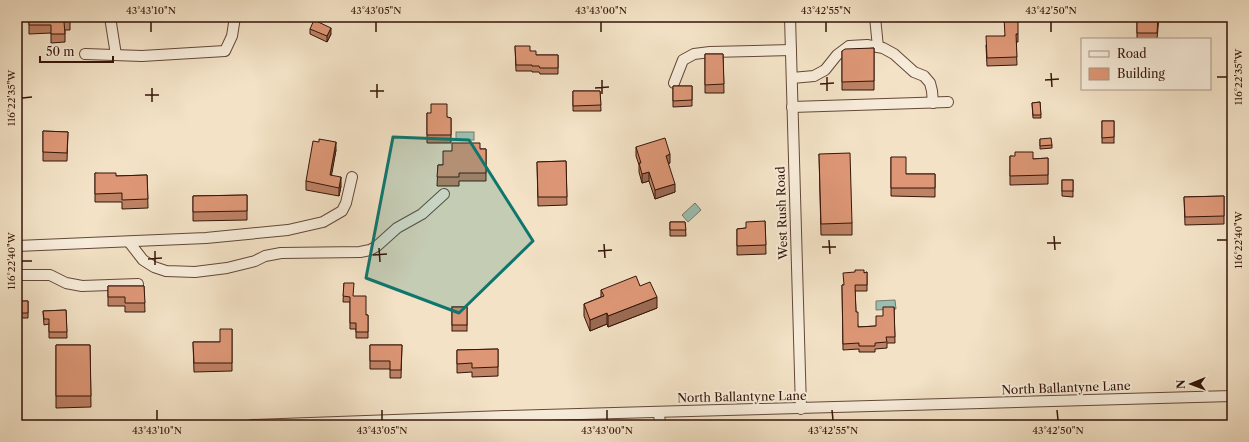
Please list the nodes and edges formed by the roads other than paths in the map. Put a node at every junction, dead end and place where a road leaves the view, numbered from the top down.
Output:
1 (110, 17) edge
2 (235, 17) edge
3 (790, 17) edge
4 (875, 17) edge
5 (878, 47) junction
6 (791, 50) junction
7 (85, 54) dead end
8 (116, 55) junction
9 (792, 78) junction
10 (674, 83) dead end
11 (948, 102) dead end
12 (933, 103) junction
13 (792, 107) junction
14 (352, 177) dead end
15 (444, 194) dead end
16 (129, 242) junction
17 (17, 246) edge
18 (17, 275) edge
19 (138, 284) edge
20 (1232, 396) edge
21 (800, 409) junction
22 (660, 412) junction
23 (252, 425) edge
24 (660, 425) edge

1 - 8 street
2 - 8 street
3 - 6 street, West Rush Road
4 - 5 street
5 - 9 street
5 - 12 street
6 - 9 street, West Rush Road
6 - 10 street
7 - 8 street
9 - 13 street, West Rush Road
11 - 12 street
12 - 13 street
13 - 21 street, West Rush Road
14 - 16 street
15 - 16 street
16 - 17 street
18 - 19 street
20 - 21 street, North Ballantyne Lane
21 - 22 street, North Ballantyne Lane
22 - 23 street, North Ballantyne Lane
22 - 24 street

